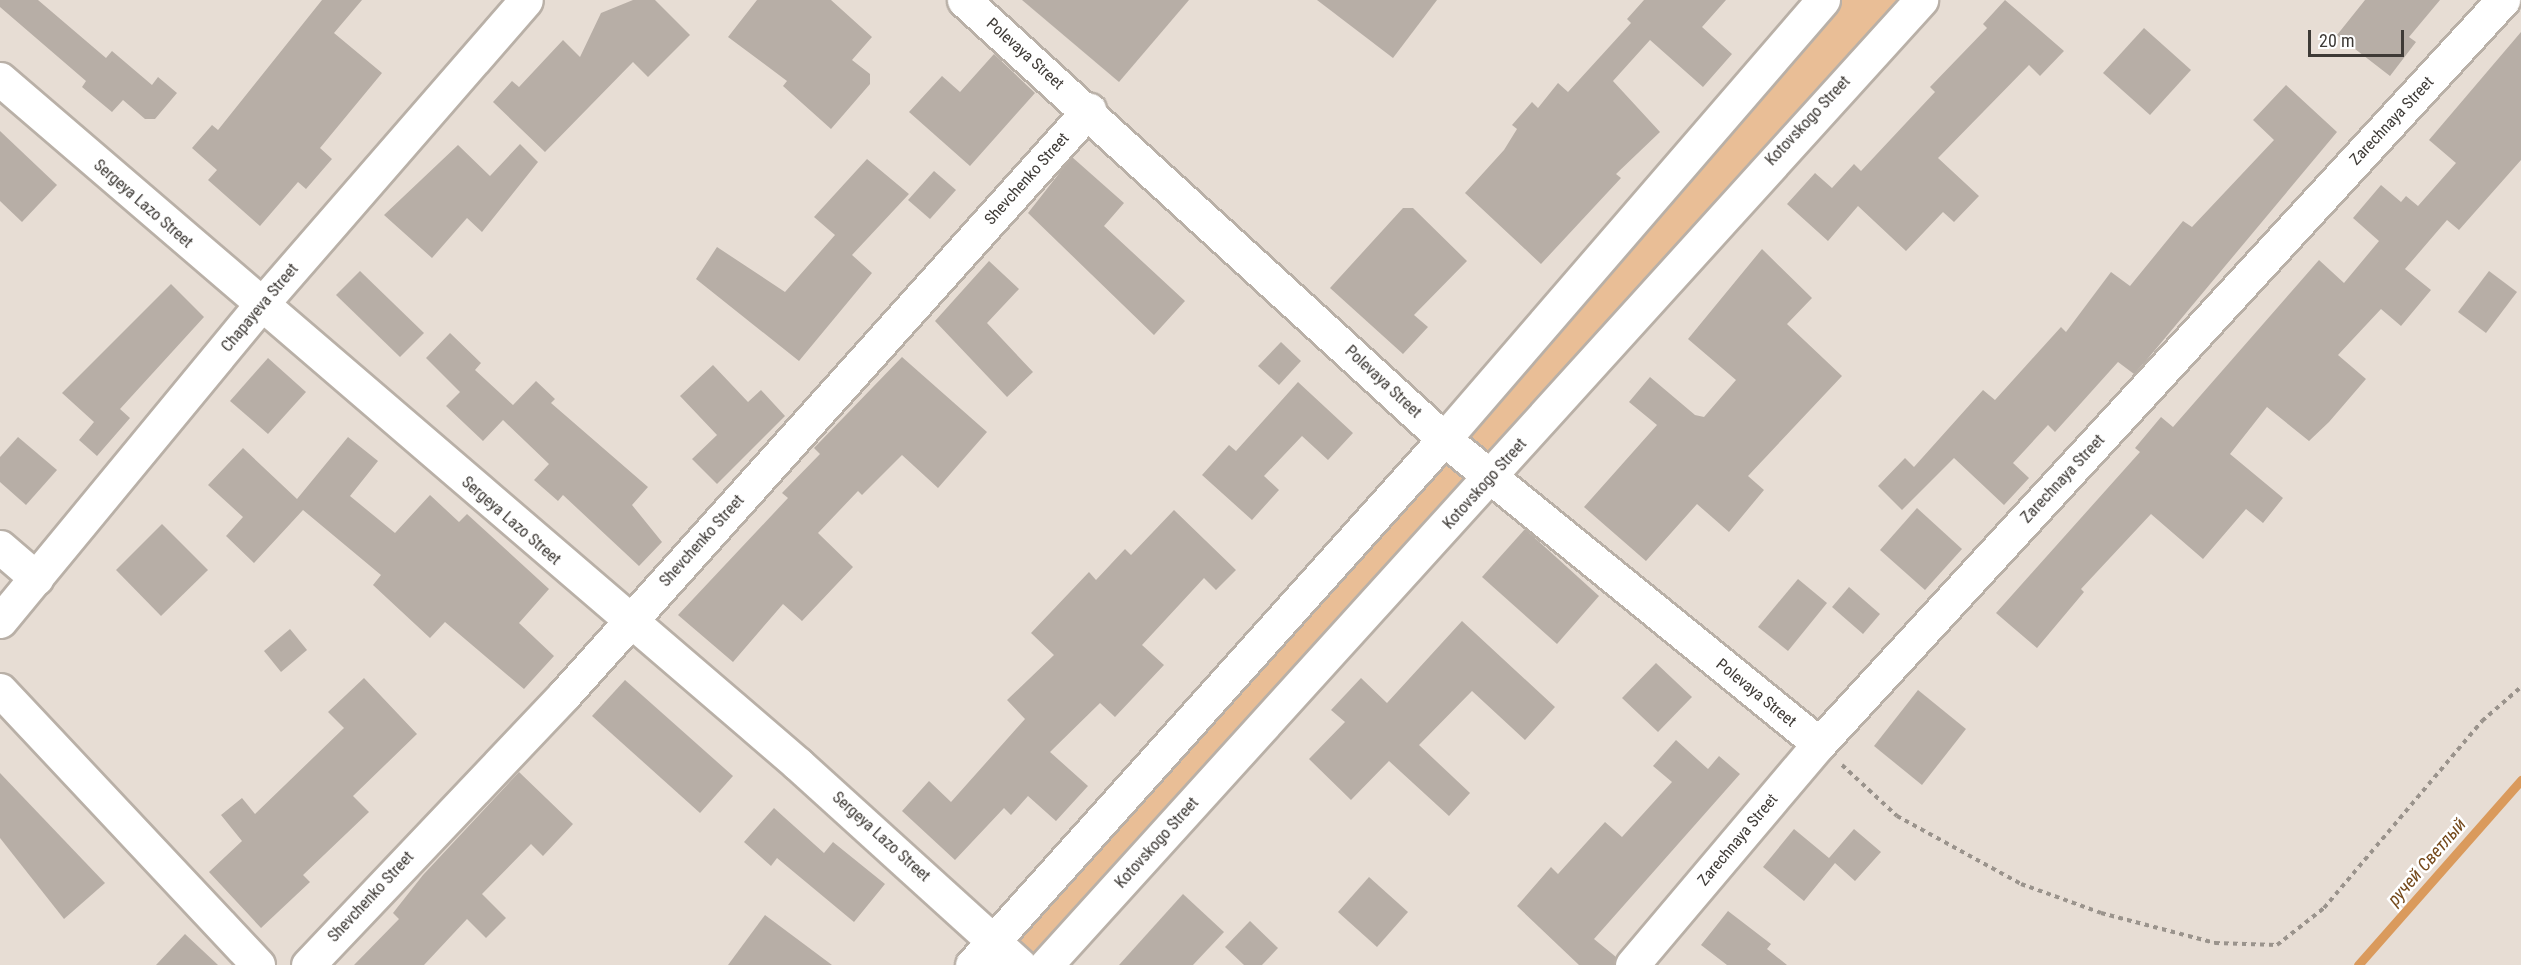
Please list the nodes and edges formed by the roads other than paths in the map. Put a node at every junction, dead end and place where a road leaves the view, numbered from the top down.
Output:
1 (526, 0) edge
2 (964, 0) edge
3 (1823, 0) edge
4 (1921, 0) edge
5 (2504, 0) edge
6 (0, 80) edge
7 (1089, 110) junction
8 (260, 306) junction
9 (1444, 439) junction
10 (1490, 478) junction
11 (0, 547) edge
12 (36, 578) junction
13 (0, 621) edge
14 (629, 622) junction
15 (0, 690) edge
16 (1819, 744) junction
17 (995, 938) junction
18 (258, 965) edge
19 (308, 965) edge
20 (972, 965) edge
21 (1020, 965) edge
22 (1046, 965) edge
23 (1632, 965) edge

1 - 8 street, Chapayeva Street
2 - 7 street, Polevaya Street
3 - 9 street
4 - 10 street, Kotovskogo Street
5 - 16 street, Zarechnaya Street
6 - 8 street, Sergeya Lazo Street
7 - 9 street, Polevaya Street
7 - 14 street, Shevchenko Street
8 - 12 street, Chapayeva Street
8 - 14 street, Sergeya Lazo Street
9 - 10 street, Polevaya Street
9 - 17 street
10 - 16 street, Polevaya Street
10 - 22 street, Kotovskogo Street
11 - 12 street
12 - 13 street, Chapayeva Street
14 - 17 street, Sergeya Lazo Street
14 - 19 street, Shevchenko Street
15 - 18 street
16 - 23 street, Zarechnaya Street
17 - 20 street
17 - 21 street, Sergeya Lazo Street

